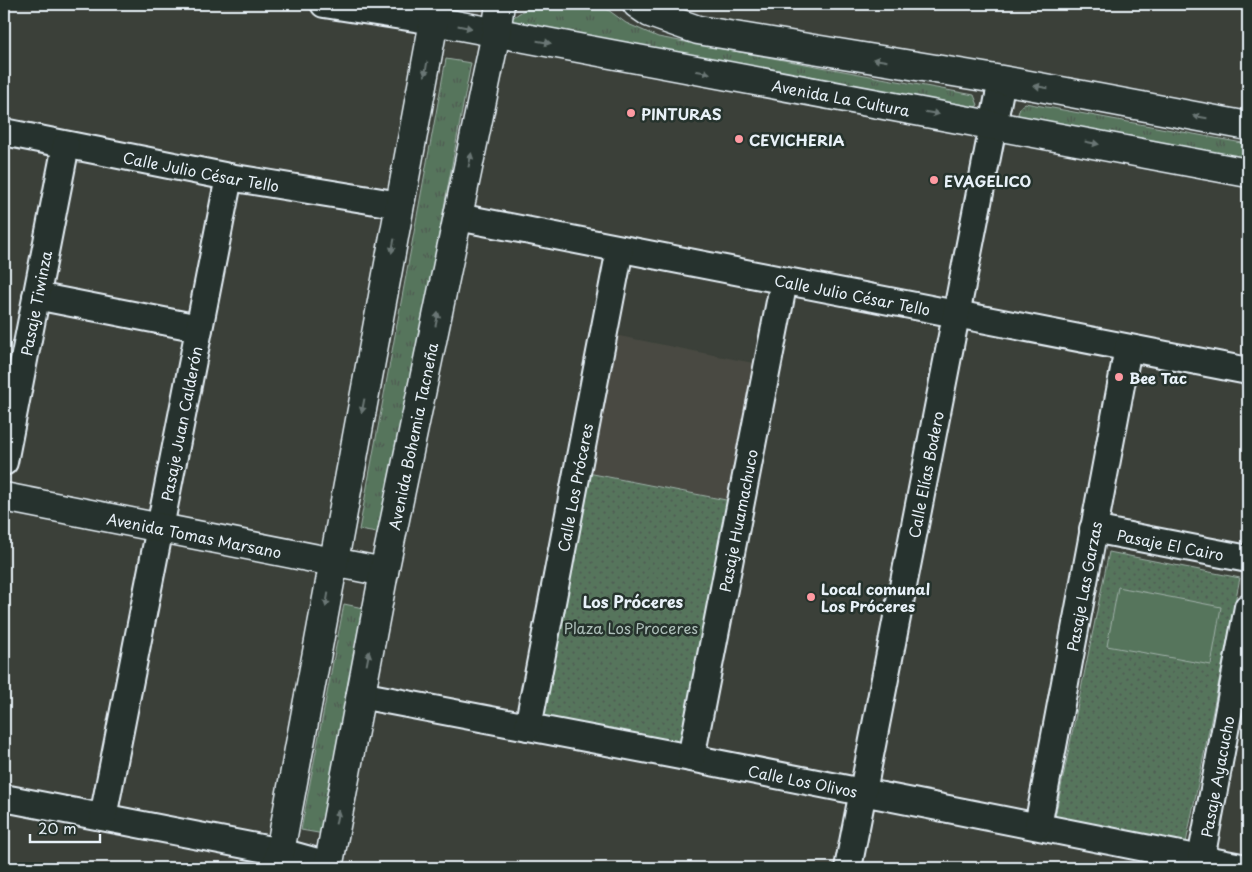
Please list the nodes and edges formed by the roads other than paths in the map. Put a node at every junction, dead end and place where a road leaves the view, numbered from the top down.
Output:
1 (324, 4) edge
2 (500, 4) edge
3 (637, 4) edge
4 (431, 13) edge
5 (496, 33) junction
6 (1002, 80) junction
7 (993, 125) junction
8 (1248, 126) edge
9 (4, 132) edge
10 (66, 144) junction
11 (1248, 173) edge
12 (229, 177) junction
13 (400, 205) junction
14 (458, 218) junction
15 (620, 249) junction
16 (784, 281) junction
17 (36, 296) junction
18 (956, 314) junction
19 (199, 328) junction
20 (1128, 348) junction
21 (1248, 371) edge
22 (4, 462) edge
23 (4, 497) edge
24 (160, 528) junction
25 (1093, 529) junction
26 (1248, 559) edge
27 (334, 562) junction
28 (384, 572) junction
29 (1248, 607) edge
30 (360, 695) junction
31 (528, 727) junction
32 (691, 758) junction
33 (863, 793) junction
34 (4, 798) edge
35 (103, 817) junction
36 (1038, 826) junction
37 (1201, 859) junction
38 (279, 860) edge
39 (334, 867) edge
40 (848, 868) edge
41 (1246, 868) edge

1 - 4 street
2 - 5 street, Avenida Bohemia Tacneña
6 -> 3 street
4 -> 5 street, Avenida La Cultura
4 -> 13 street
5 -> 7 street, Avenida La Cultura
14 -> 5 street, Avenida Bohemia Tacneña
6 - 7 street, Calle Elías Bodero
8 -> 6 street
7 -> 11 street, Avenida La Cultura
7 - 18 street, Calle Elías Bodero
9 - 10 street, Calle Julio César Tello
10 - 12 street, Calle Julio César Tello
10 - 17 street, Pasaje Tiwinza
12 - 13 street, Calle Julio César Tello
12 - 19 street, Pasaje Juan Calderón
13 -> 27 street
14 - 15 street, Calle Julio César Tello
28 -> 14 street, Avenida Bohemia Tacneña
15 - 16 street, Calle Julio César Tello
15 - 31 street, Calle Los Próceres
16 - 18 street, Calle Julio César Tello
16 - 32 street, Pasaje Huamachuco
17 - 19 street
17 - 22 street, Pasaje Tiwinza
18 - 20 street, Calle Julio César Tello
18 - 33 street, Calle Elías Bodero
19 - 24 street, Pasaje Juan Calderón
20 - 21 street, Calle Julio César Tello
20 - 25 street, Pasaje Las Garzas
23 - 24 street, Avenida Tomas Marsano
24 - 27 street, Avenida Tomas Marsano
24 - 35 street, Pasaje Juan Calderón
25 - 26 street, Pasaje El Cairo
25 - 36 street, Pasaje Las Garzas
27 - 28 street, Avenida Tomas Marsano
27 -> 38 street
30 -> 28 street, Avenida Bohemia Tacneña
29 - 37 street, Pasaje Ayacucho
30 - 31 street, Calle Los Olivos
39 -> 30 street, Avenida Bohemia Tacneña
31 - 32 street, Calle Los Olivos
32 - 33 street, Calle Los Olivos
33 - 36 street, Calle Los Olivos
33 - 40 street, Calle Elías Bodero
34 - 35 street
35 - 38 street
36 - 37 street, Calle Los Olivos
37 - 41 street, Calle Los Olivos
38 - 39 street

